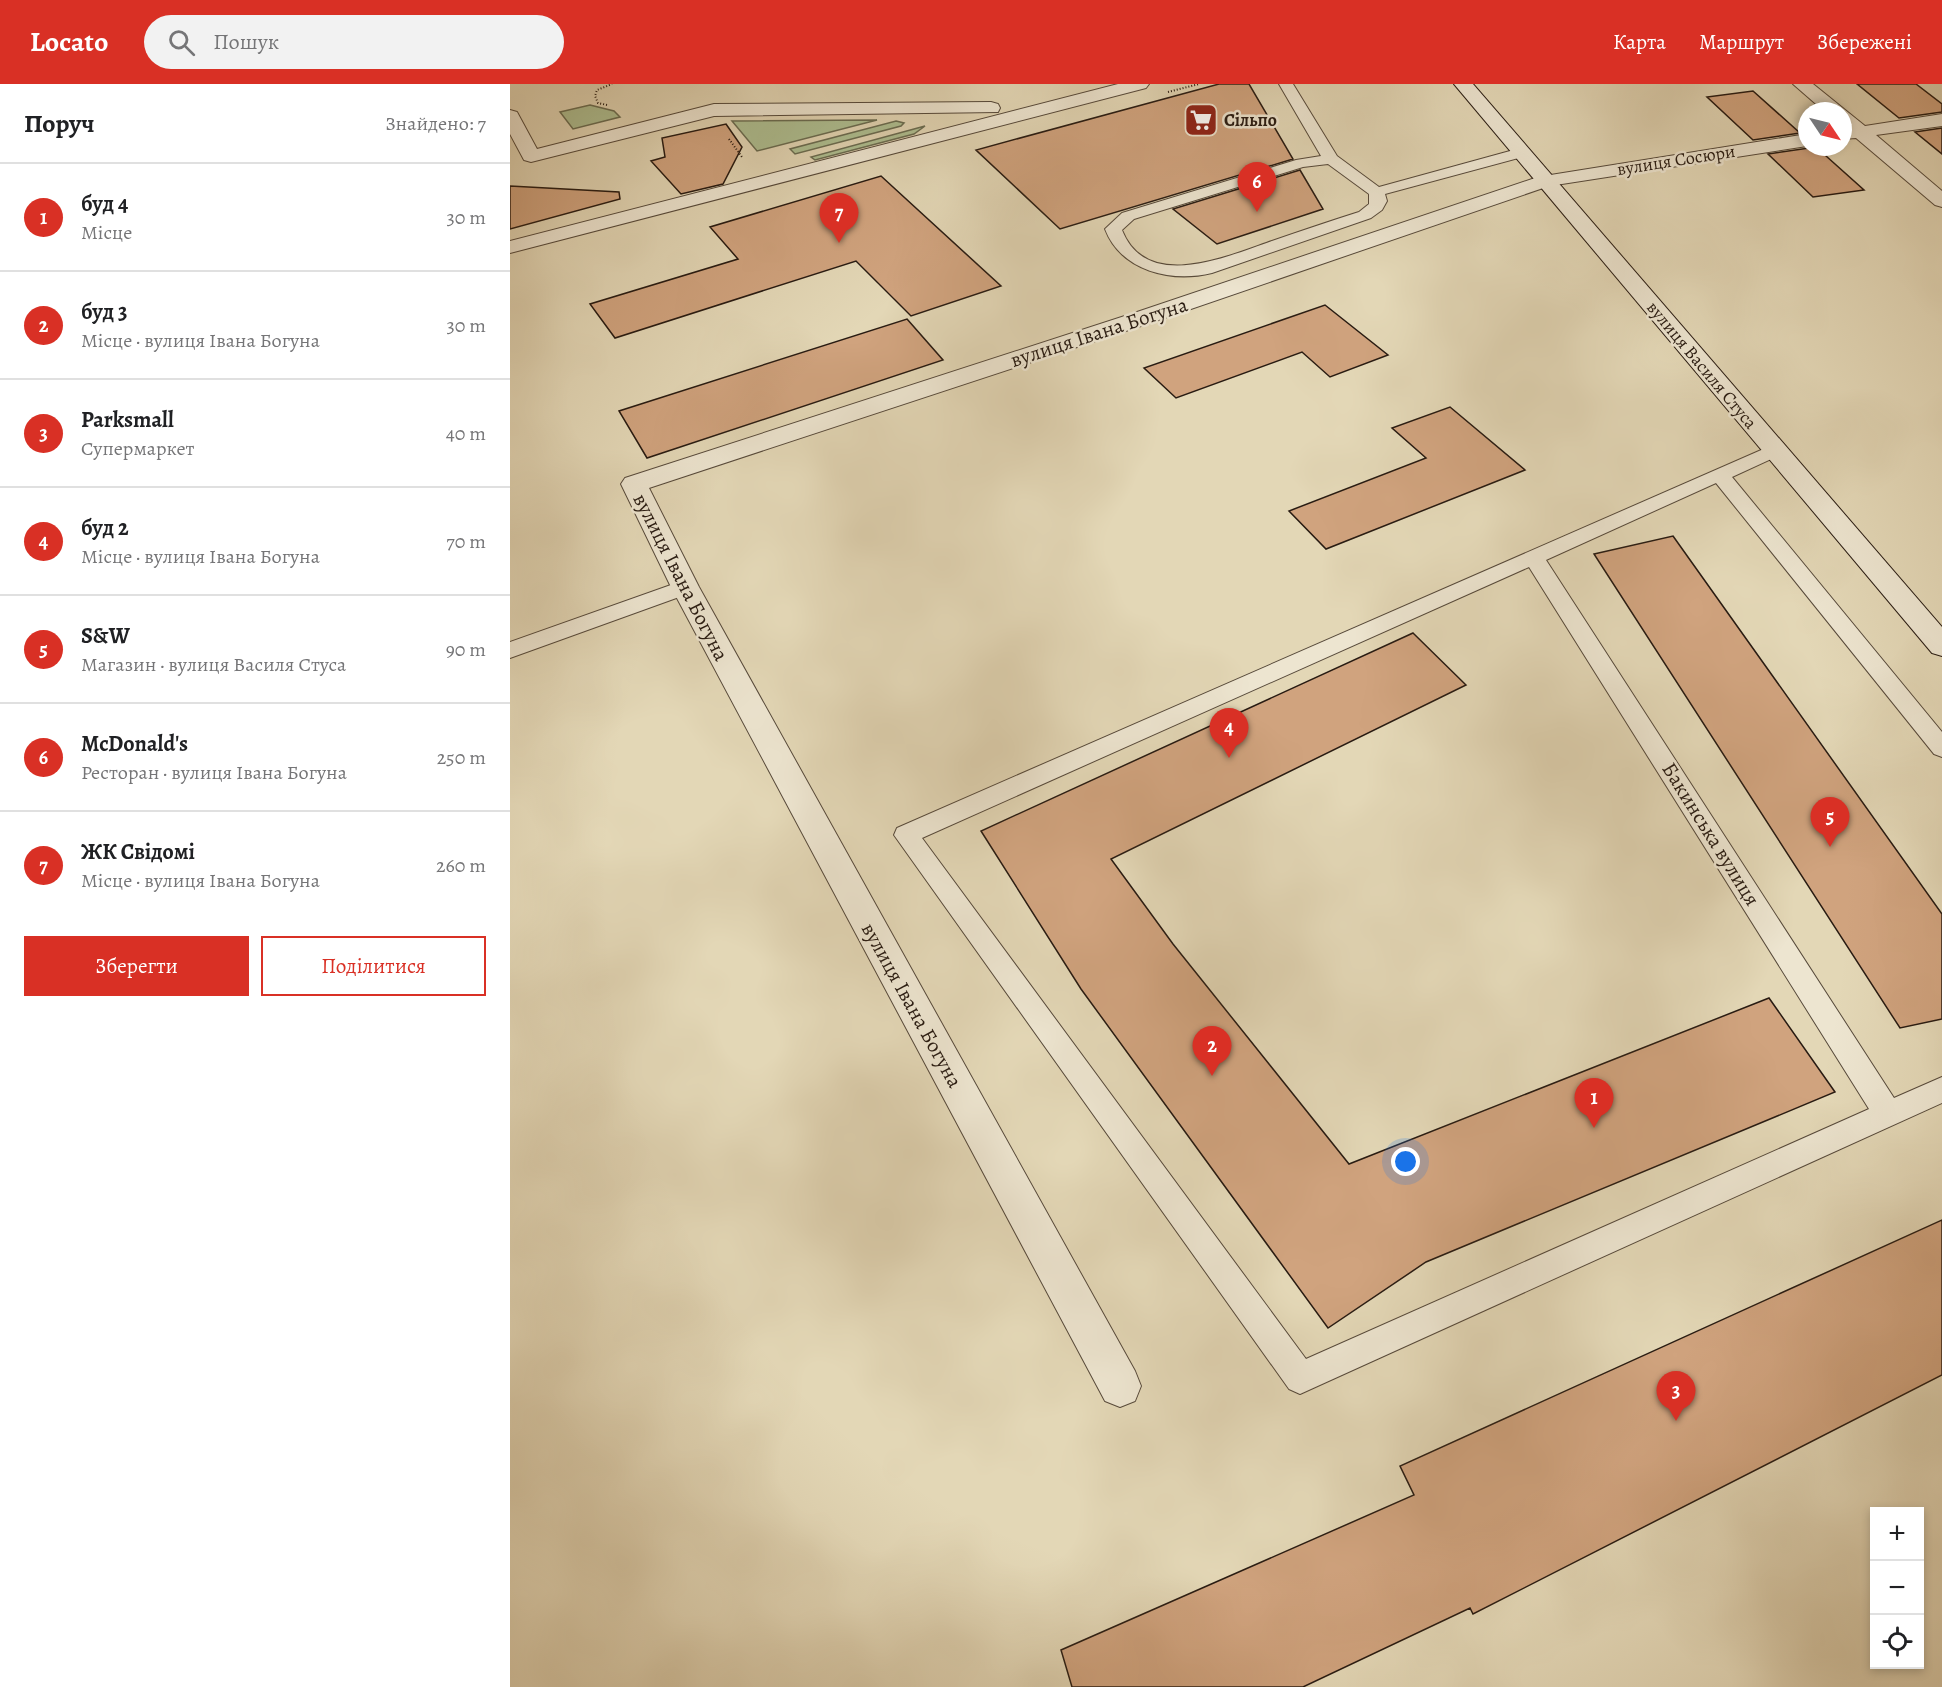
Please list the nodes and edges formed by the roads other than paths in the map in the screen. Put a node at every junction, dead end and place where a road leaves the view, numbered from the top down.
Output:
1 (1140, 84) edge
2 (1286, 84) edge
3 (1463, 84) edge
4 (1802, 84) edge
5 (1825, 102) edge
6 (1050, 108) junction
7 (510, 116) edge
8 (1942, 120) edge
9 (1852, 133) edge
10 (1798, 141) edge
11 (1521, 153) junction
12 (1331, 159) junction
13 (1545, 181) junction
14 (1376, 192) junction
15 (1942, 201) edge
16 (510, 247) edge
17 (1775, 450) junction
18 (1720, 475) junction
19 (1533, 555) junction
20 (685, 587) junction
21 (1942, 646) edge
22 (510, 650) edge
23 (1942, 748) edge
24 (1942, 1089) edge
25 (1888, 1113) junction
26 (1120, 1386) dead end

1 - 6 street
2 - 12 lane
3 - 11 street, вулиця Василя Стуса
4 - 5 street
6 - 7 street
6 - 16 street
8 - 9 street
9 - 15 street
10 - 13 street, вулиця Сосюри
11 - 13 street, вулиця Василя Стуса
11 - 14 lane
12 - 14 lane
12 - 14 lane
13 - 17 street, вулиця Василя Стуса
13 - 20 street, вулиця Івана Богуна
17 - 18 lane
17 - 21 street, вулиця Василя Стуса
18 - 19 lane
18 - 23 lane
19 - 25 lane, Бакинська вулиця
19 - 25 lane
20 - 22 lane
20 - 26 street, вулиця Івана Богуна
24 - 25 lane

